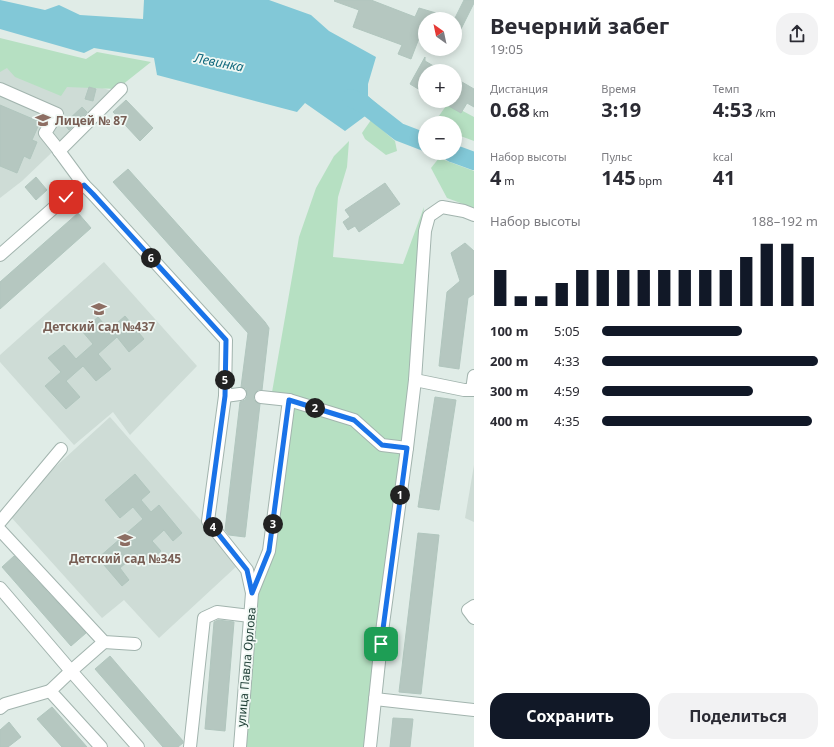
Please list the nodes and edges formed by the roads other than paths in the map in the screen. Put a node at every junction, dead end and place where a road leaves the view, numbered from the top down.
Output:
1 (0, 88) edge
2 (121, 89) dead end
3 (59, 151) junction
4 (84, 185) junction
5 (474, 215) edge
6 (0, 255) edge
7 (474, 376) edge
8 (415, 380) junction
9 (473, 390) edge
10 (240, 394) dead end
11 (225, 396) junction
12 (261, 397) dead end
13 (289, 400) junction
14 (407, 448) junction
15 (61, 449) dead end
16 (0, 522) edge
17 (0, 530) edge
18 (0, 588) edge
19 (252, 593) junction
20 (474, 606) edge
21 (250, 616) junction
22 (474, 618) edge
23 (104, 642) junction
24 (134, 644) dead end
25 (71, 671) junction
26 (50, 690) junction
27 (375, 699) junction
28 (0, 708) edge
29 (474, 710) edge
30 (101, 747) edge
31 (138, 747) edge
32 (190, 747) edge
33 (239, 747) edge
34 (370, 747) edge

1 - 3 street
2 - 3 street
3 - 4 street
4 - 6 street
4 - 11 street
5 - 8 street
7 - 9 street
8 - 9 street
8 - 14 street
10 - 11 street
11 - 19 street
12 - 13 street
13 - 14 street
13 - 19 street, улица Павла Орлова
14 - 27 street
15 - 16 street
17 - 23 street
18 - 25 street
19 - 21 street, улица Павла Орлова
20 - 22 street
21 - 32 street
21 - 33 street, улица Павла Орлова
23 - 24 street
23 - 25 street
25 - 26 street
25 - 31 street
26 - 28 street
26 - 30 street
27 - 29 street
27 - 34 street

